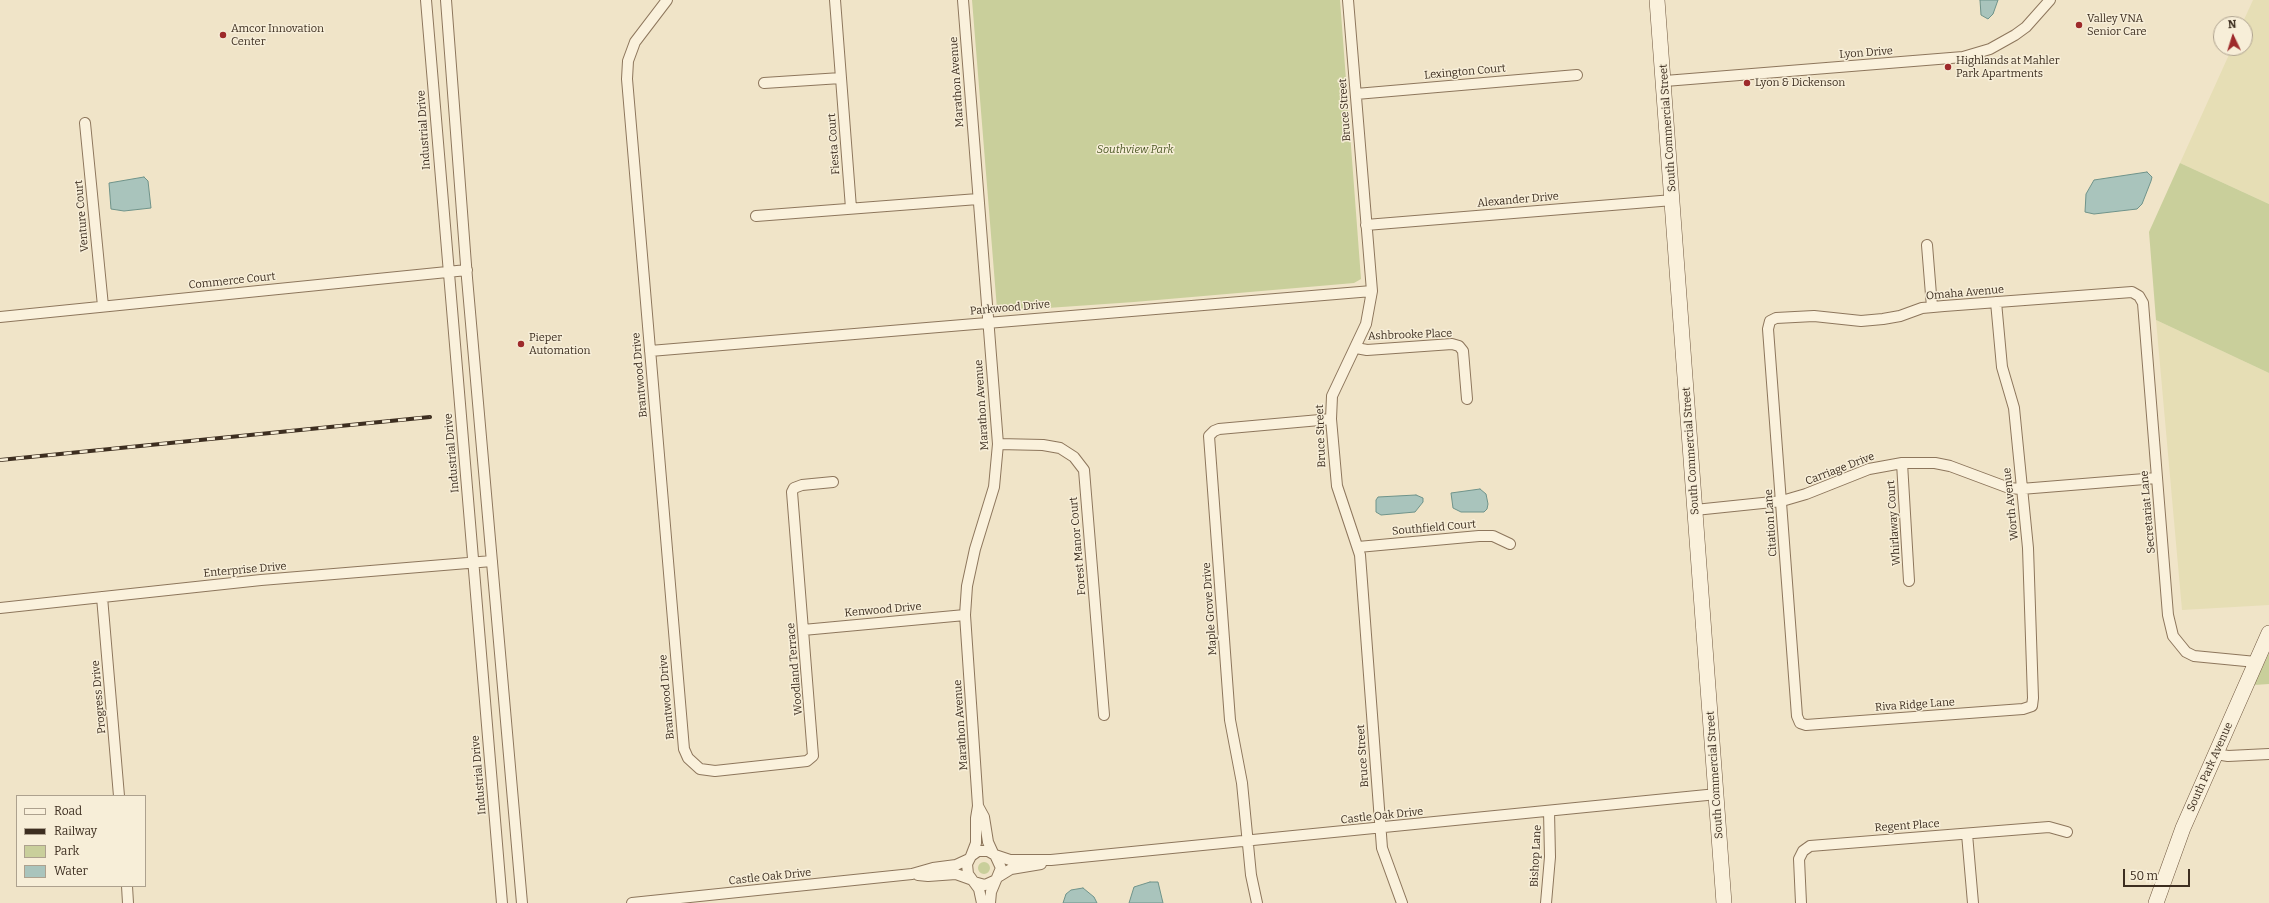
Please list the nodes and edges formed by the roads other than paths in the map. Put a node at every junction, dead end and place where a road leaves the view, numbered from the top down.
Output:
1 (426, 0) edge
2 (446, 0) edge
3 (667, 0) edge
4 (835, 0) edge
5 (963, 0) edge
6 (1348, 0) edge
7 (1657, 0) edge
8 (2050, 0) edge
9 (1577, 75) dead end
10 (841, 78) junction
11 (1665, 81) junction
12 (764, 84) dead end
13 (1356, 94) junction
14 (85, 124) dead end
15 (978, 199) junction
16 (1673, 200) junction
17 (851, 208) junction
18 (756, 216) dead end
19 (1366, 225) junction
20 (1927, 245) dead end
21 (467, 270) junction
22 (448, 272) junction
23 (1372, 291) junction
24 (2139, 296) joint
25 (1996, 302) junction
26 (103, 306) junction
27 (1932, 307) junction
28 (0, 316) edge
29 (1770, 321) joint
30 (987, 322) junction
31 (1356, 348) junction
32 (650, 351) junction
33 (1467, 399) dead end
34 (1331, 419) junction
35 (998, 444) junction
36 (1902, 463) junction
37 (2157, 478) junction
38 (833, 482) dead end
39 (2021, 489) junction
40 (1782, 501) junction
41 (1696, 510) junction
42 (1510, 544) dead end
43 (1358, 547) junction
44 (492, 561) junction
45 (474, 563) junction
46 (1909, 581) dead end
47 (102, 597) junction
48 (0, 608) edge
49 (966, 615) junction
50 (803, 630) junction
51 (2269, 633) edge
52 (2256, 662) junction
53 (2032, 706) joint
54 (1104, 715) dead end
55 (1800, 723) joint
56 (2216, 754) junction
57 (2269, 754) edge
58 (688, 758) joint
59 (1716, 794) junction
60 (119, 795) edge
61 (978, 806) junction
62 (1549, 811) junction
63 (1380, 828) junction
64 (2067, 832) dead end
65 (1967, 834) junction
66 (1247, 841) junction
67 (994, 854) junction
68 (970, 858) junction
69 (1051, 860) junction
70 (912, 874) junction
71 (997, 878) junction
72 (972, 880) junction
73 (127, 887) edge
74 (128, 903) edge
75 (502, 903) edge
76 (522, 903) edge
77 (632, 903) edge
78 (982, 903) edge
79 (990, 903) edge
80 (1257, 903) edge
81 (1402, 903) edge
82 (1546, 903) edge
83 (1724, 903) edge
84 (1801, 903) edge
85 (1973, 903) edge
86 (2156, 903) edge

1 - 22 street, Industrial Drive
2 - 21 street
3 - 32 street, Brantwood Drive
4 - 10 street, Fiesta Court
5 - 15 street, Marathon Avenue
6 - 13 street, Bruce Street
7 - 11 main road, South Commercial Street
8 - 11 street, Lyon Drive
9 - 13 street, Lexington Court
10 - 12 street
10 - 17 street, Fiesta Court
11 - 16 main road, South Commercial Street
13 - 19 street, Bruce Street
14 - 26 street, Venture Court
15 - 17 street
15 - 30 street, Marathon Avenue
16 - 19 street, Alexander Drive
16 - 41 main road, South Commercial Street
17 - 18 street
19 - 23 street, Bruce Street
20 - 27 street
21 - 22 street, Commerce Court
21 - 44 street
22 - 26 street, Commerce Court
22 - 45 street, Industrial Drive
23 - 30 street, Parkwood Drive
23 - 31 street, Bruce Street
24 - 25 street, Omaha Avenue
24 - 37 street, Secretariat Lane
25 - 27 street, Omaha Avenue
25 - 39 street, Worth Avenue
26 - 28 street, Commerce Court
27 - 29 street, Omaha Avenue
29 - 40 street, Citation Lane
30 - 32 street, Parkwood Drive
30 - 35 street, Marathon Avenue
31 - 33 street, Ashbrooke Place
31 - 34 street, Bruce Street
32 - 58 street, Brantwood Drive
34 - 43 street, Bruce Street
34 - 66 street, Maple Grove Drive
35 - 49 street, Marathon Avenue
35 - 54 street, Forest Manor Court
36 - 39 street, Carriage Drive
36 - 40 street, Carriage Drive
36 - 46 street, Whirlaway Court
37 - 39 street, Carriage Drive
37 - 52 street, Secretariat Lane
38 - 50 street, Woodland Terrace
39 - 53 street, Worth Avenue
40 - 41 street, Carriage Drive
40 - 55 street, Citation Lane
41 - 59 main road, South Commercial Street
42 - 43 street, Southfield Court
43 - 63 street, Bruce Street
44 - 45 street, Enterprise Drive
44 - 76 street
45 - 47 street, Enterprise Drive
45 - 75 street, Industrial Drive
47 - 48 street, Enterprise Drive
47 - 60 street, Progress Drive
49 - 50 street, Kenwood Drive
49 - 61 street, Marathon Avenue
50 - 58 street, Woodland Terrace
51 - 52 main road, South Park Avenue
52 - 56 main road, South Park Avenue
53 - 55 street, Riva Ridge Lane
56 - 57 street
56 - 86 main road, South Park Avenue
59 - 62 street, Castle Oak Drive
59 - 83 main road, South Commercial Street
61 - 67 street, Marathon Avenue
61 - 68 street, Marathon Avenue
62 - 63 street, Castle Oak Drive
62 - 82 street, Bishop Lane
63 - 66 street, Castle Oak Drive
63 - 81 street, Bruce Street
64 - 65 street, Regent Place
65 - 84 street, Regent Place
65 - 85 street
66 - 69 street, Castle Oak Drive
66 - 80 street, Maple Grove Drive
67 - 68 street
67 - 69 street, Castle Oak Drive
67 - 71 street
68 - 70 street, Castle Oak Drive
68 - 72 street
69 - 71 street, Castle Oak Drive
70 - 72 street, Castle Oak Drive
70 - 77 street, Castle Oak Drive
71 - 72 street
71 - 79 street
72 - 78 street
73 - 74 street

